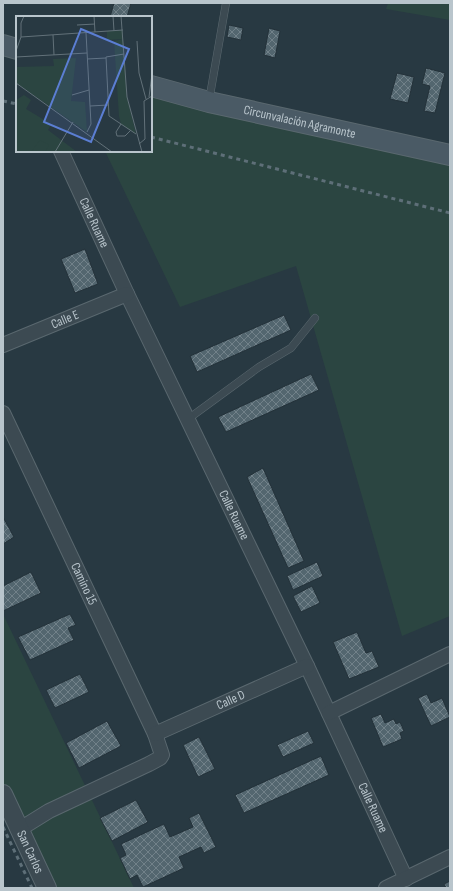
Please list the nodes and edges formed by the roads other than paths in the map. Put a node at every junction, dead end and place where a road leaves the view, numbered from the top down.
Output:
1 (226, 3) edge
2 (3, 45) edge
3 (16, 49) edge
4 (152, 86) edge
5 (209, 102) junction
6 (61, 152) edge
7 (450, 155) edge
8 (127, 294) junction
9 (315, 318) dead end
10 (3, 345) edge
11 (3, 413) edge
12 (188, 419) junction
13 (450, 654) edge
14 (307, 666) junction
15 (329, 713) junction
16 (155, 734) junction
17 (3, 794) edge
18 (20, 828) junction
19 (450, 858) edge
20 (406, 879) junction
21 (47, 888) edge
22 (386, 888) edge

1 - 5 lane
2 - 3 main road
4 - 5 main road, Circunvalación Agramonte
5 - 7 main road, Circunvalación Agramonte
6 - 8 street, Calle Ruame
8 - 10 street, Calle E
8 - 12 street, Calle Ruame
9 - 12 lane
11 - 16 street, Camino 15
12 - 14 street, Calle Ruame
13 - 15 street
14 - 15 street, Calle Ruame
14 - 16 street, Calle D
15 - 20 street, Calle Ruame
16 - 18 street, Camino 15
17 - 18 street, San Carlos
18 - 21 street, San Carlos
19 - 20 street
20 - 22 street

